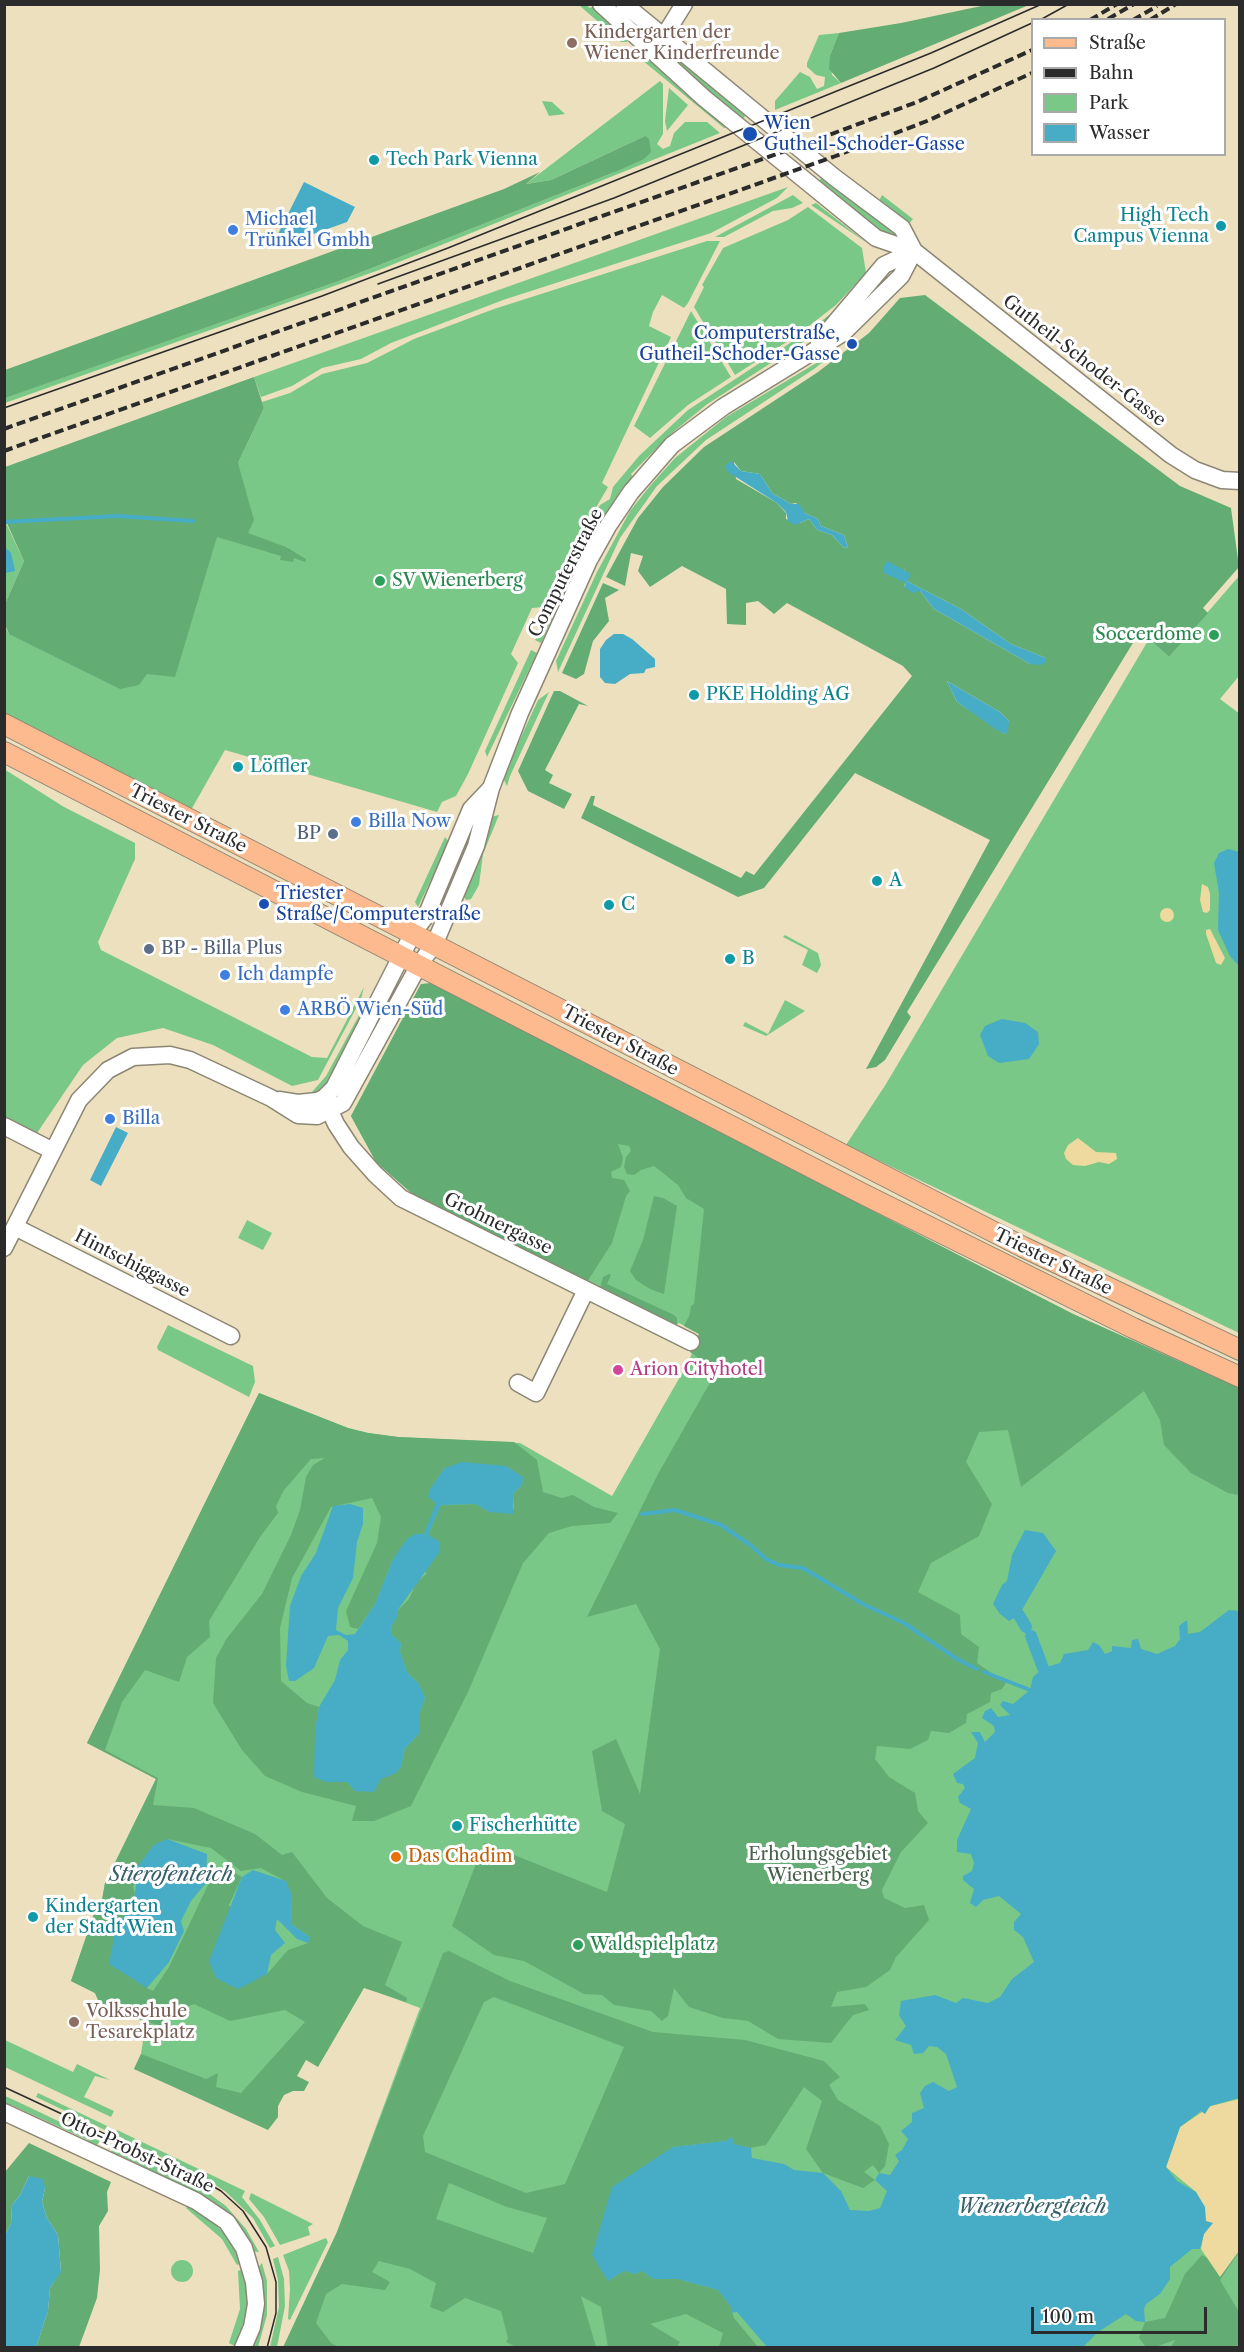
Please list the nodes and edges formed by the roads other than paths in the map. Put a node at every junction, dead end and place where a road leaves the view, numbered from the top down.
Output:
1 (601, 4) edge
2 (624, 4) edge
3 (684, 4) edge
4 (664, 36) junction
5 (653, 54) junction
6 (914, 251) junction
7 (1239, 482) edge
8 (4, 724) edge
9 (4, 752) edge
10 (491, 788) junction
11 (413, 933) junction
12 (435, 944) junction
13 (410, 961) junction
14 (327, 1105) junction
15 (4, 1126) edge
16 (53, 1151) junction
17 (15, 1227) junction
18 (4, 1248) edge
19 (586, 1290) junction
20 (231, 1335) dead end
21 (691, 1342) dead end
22 (1239, 1350) edge
23 (1239, 1377) edge
24 (518, 1383) dead end
25 (4, 2112) edge
26 (243, 2348) edge

1 - 5 street, Gutheil-Schoder-Gasse
2 - 4 street, Gutheil-Schoder-Gasse
3 - 4 street
4 - 5 street
4 - 6 street, Gutheil-Schoder-Gasse
5 - 6 street, Gutheil-Schoder-Gasse
6 - 7 street, Gutheil-Schoder-Gasse
6 - 10 street, Computerstraße
8 - 11 main road, Triester Straße
9 - 13 main road, Triester Straße
10 - 11 street, Computerstraße
10 - 12 street, Computerstraße
11 - 12 main road, Triester Straße
11 - 13 street, Computerstraße
12 - 13 street, Computerstraße
12 - 22 main road, Triester Straße
13 - 14 street
13 - 23 main road, Triester Straße
14 - 16 street
14 - 19 street, Grohnergasse
15 - 16 street
16 - 17 street
17 - 18 street
17 - 20 street, Hintschiggasse
19 - 21 street, Grohnergasse
19 - 24 street
25 - 26 street, Otto-Probst-Straße

